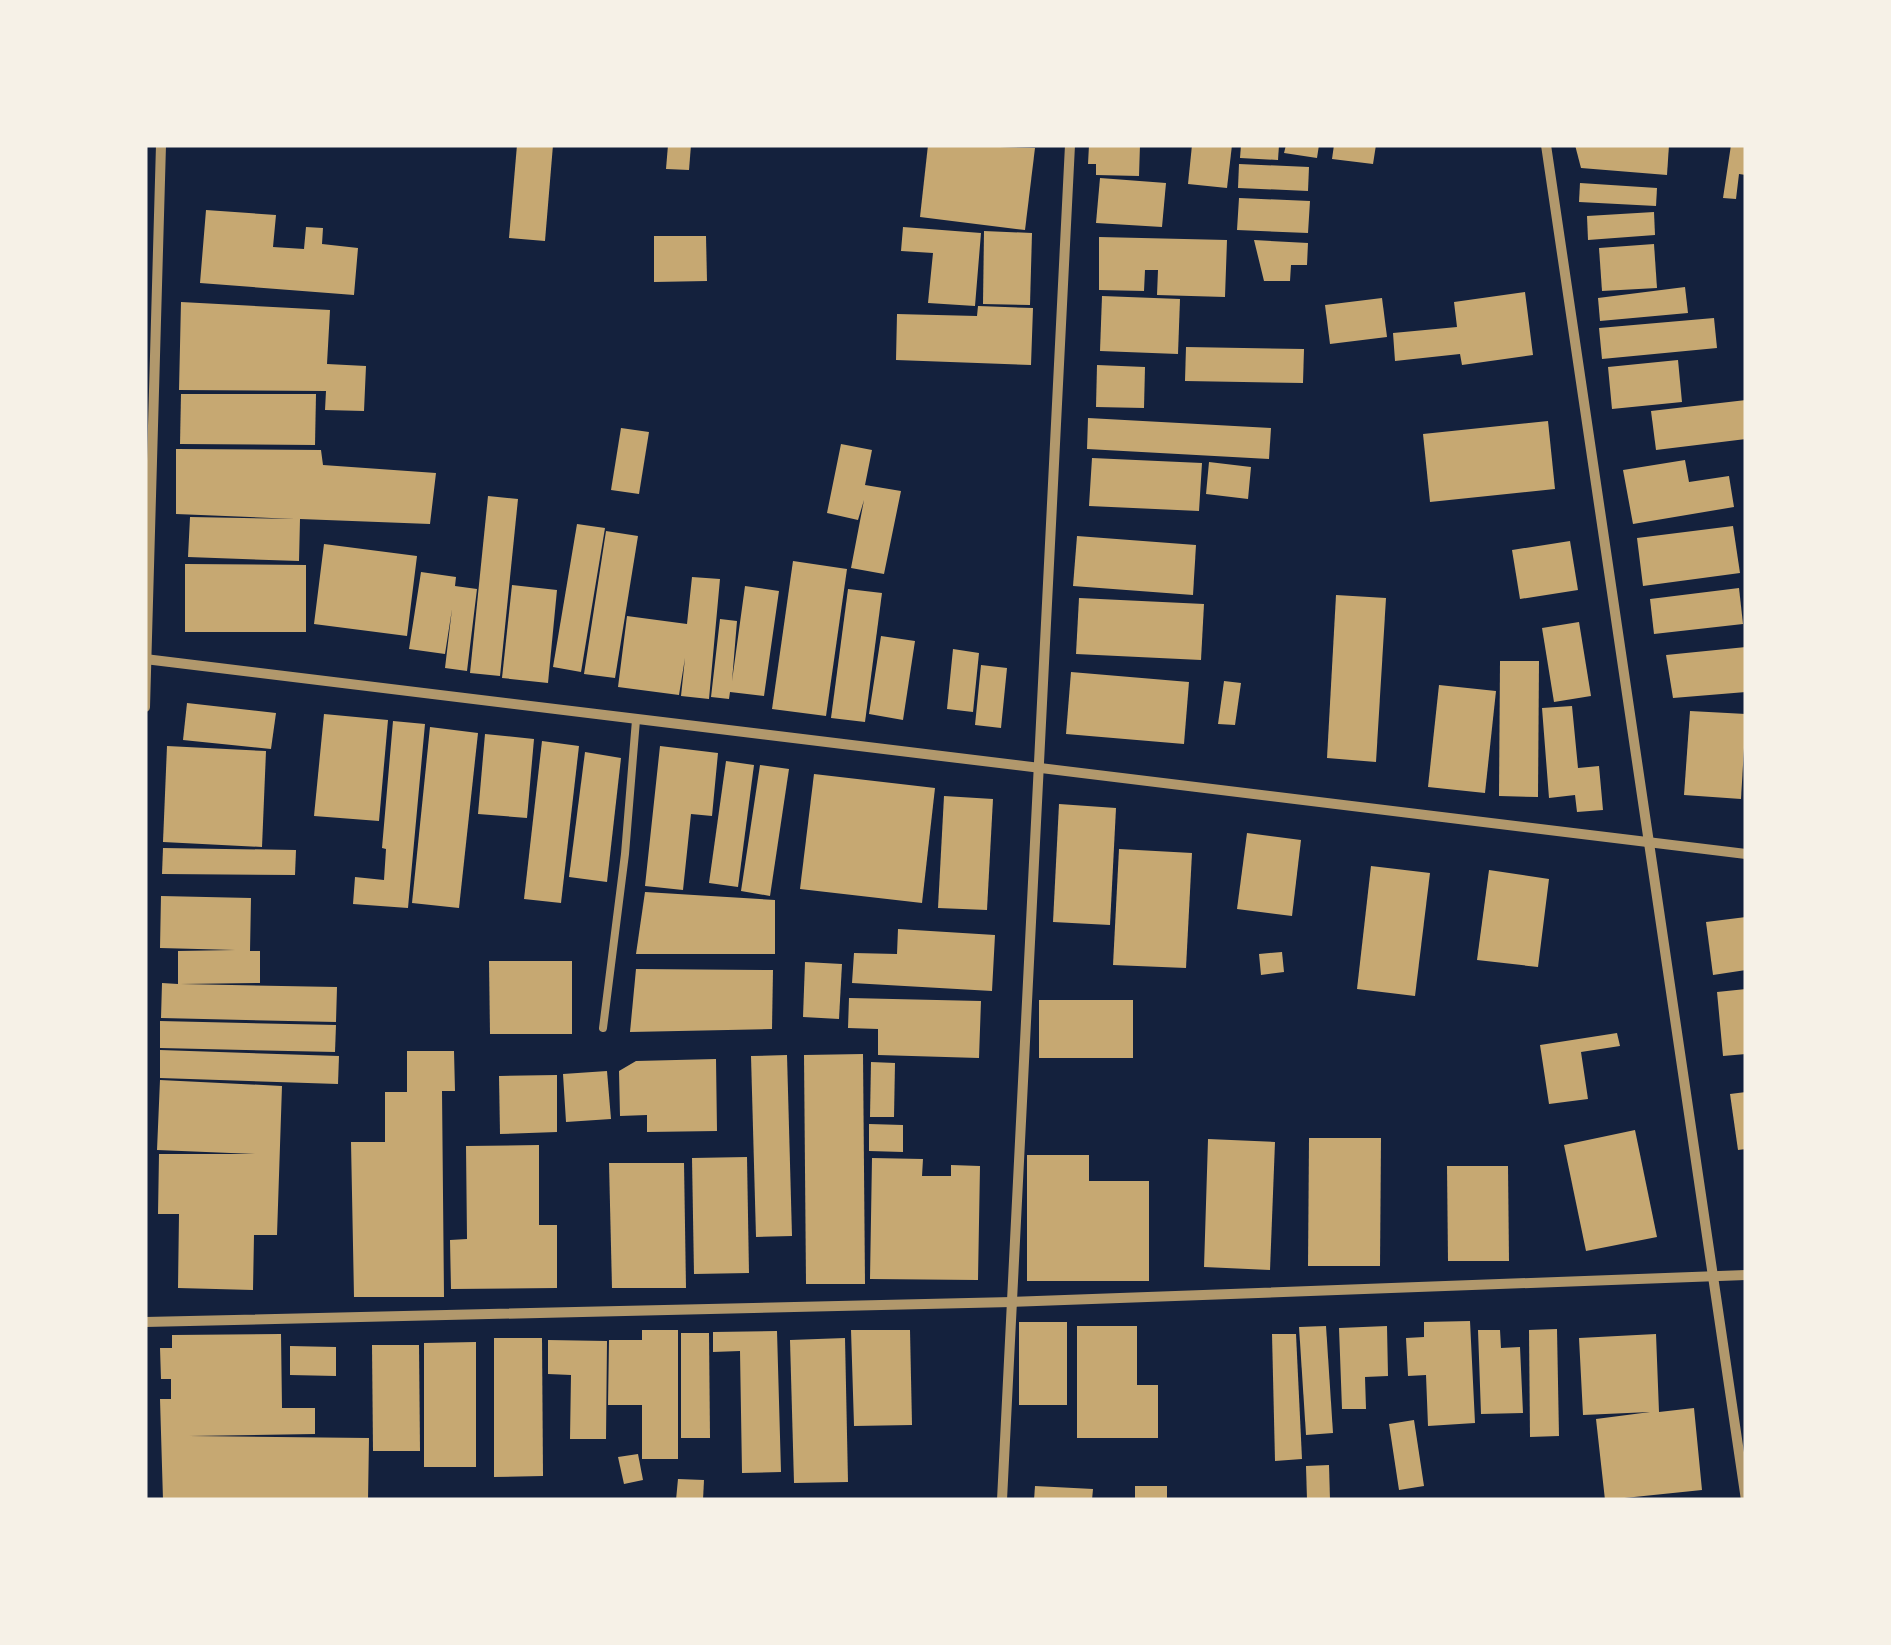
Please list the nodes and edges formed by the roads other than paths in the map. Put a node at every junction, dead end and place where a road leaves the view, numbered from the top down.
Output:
1 (161, 145) edge
2 (1070, 145) edge
3 (1546, 145) edge
4 (146, 659) edge
5 (145, 707) edge
6 (636, 720) junction
7 (1039, 770) junction
8 (1648, 841) junction
9 (1746, 854) edge
10 (603, 1028) dead end
11 (1746, 1276) edge
12 (1712, 1277) junction
13 (1012, 1302) junction
14 (145, 1322) edge
15 (1002, 1500) edge
16 (1746, 1500) edge

1 - 4 street
2 - 7 street
3 - 8 street
4 - 5 street
4 - 6 street
6 - 7 street
6 - 10 lane
7 - 8 street
7 - 13 street
8 - 9 street
8 - 12 street
11 - 12 street
12 - 13 street
12 - 16 street
13 - 14 street
13 - 15 street

